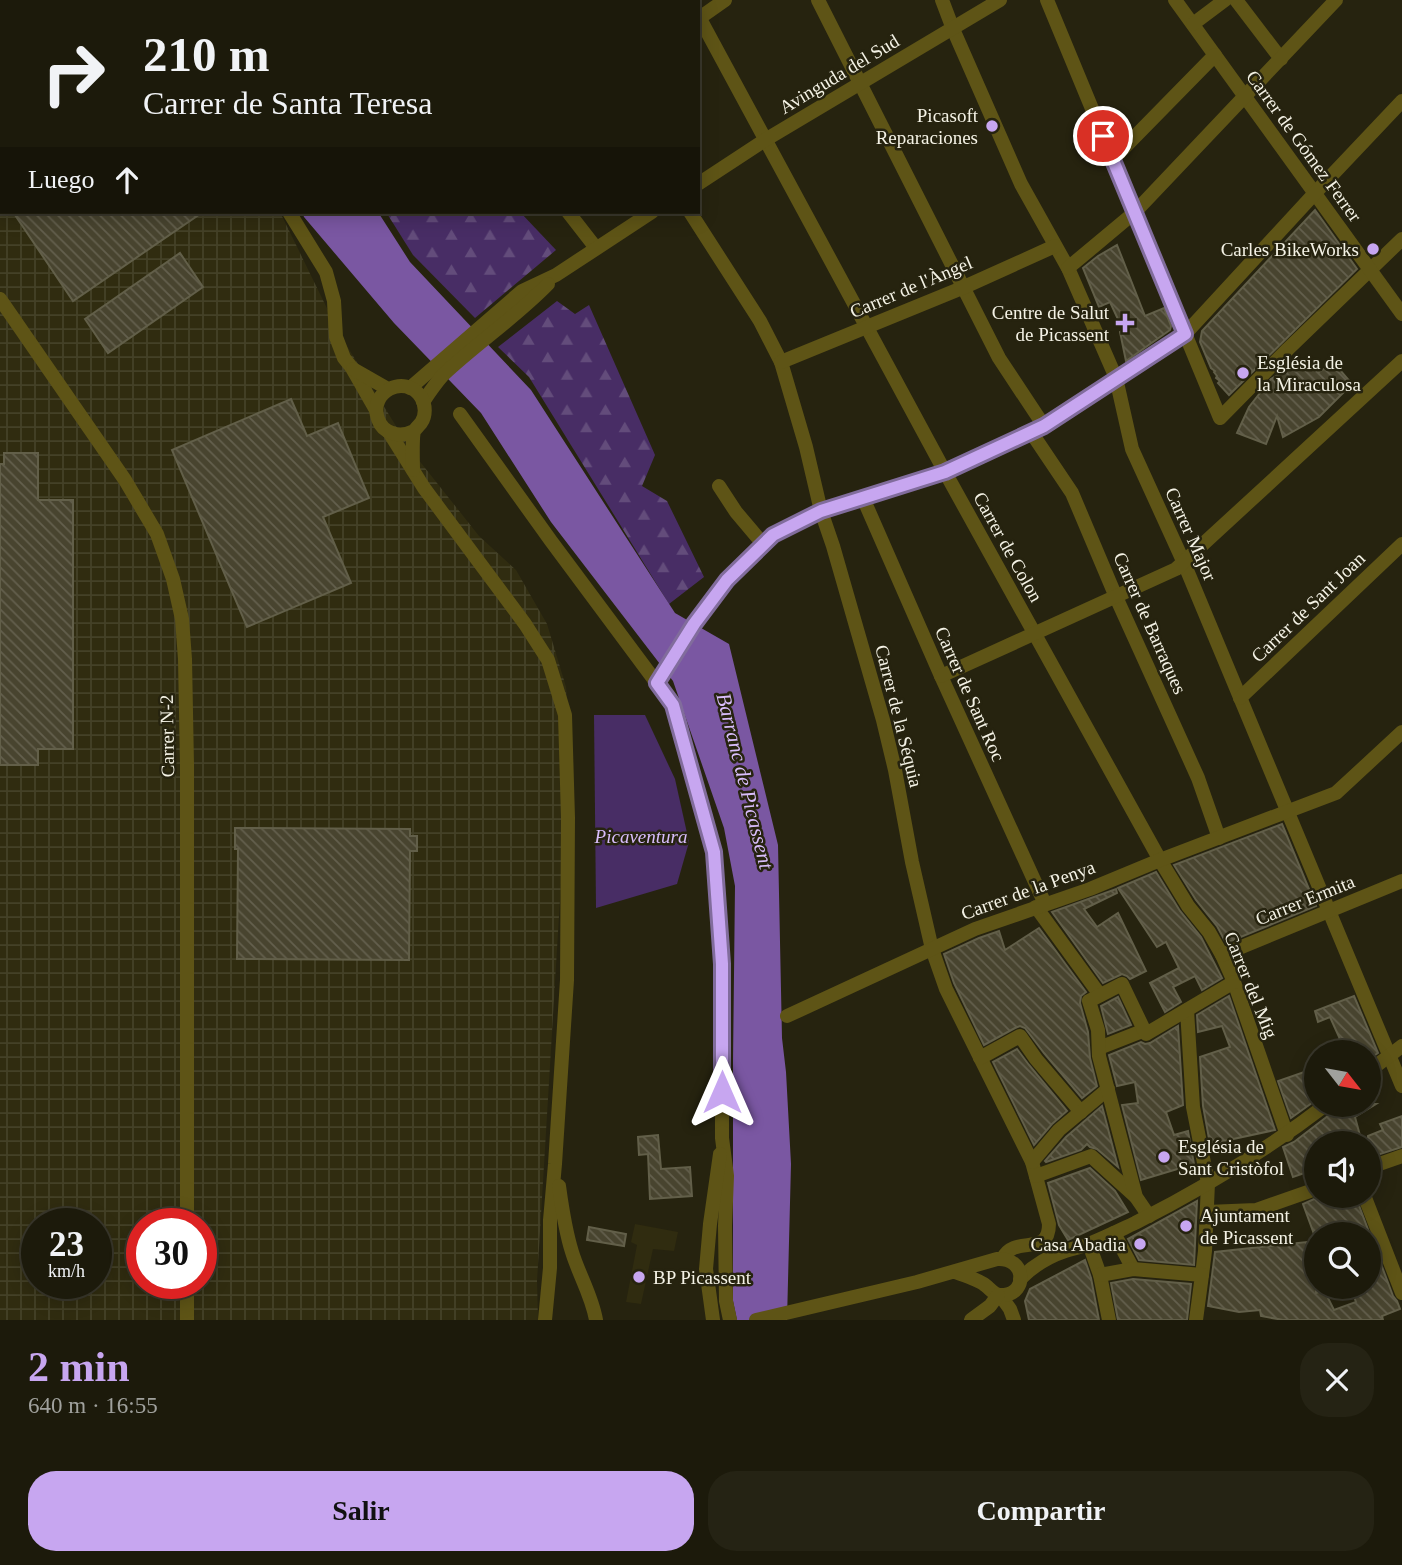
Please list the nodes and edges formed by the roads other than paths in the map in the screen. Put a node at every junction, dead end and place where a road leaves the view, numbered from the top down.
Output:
1 (725, 0) edge
2 (818, 0) edge
3 (942, 0) edge
4 (1000, 0) edge
5 (1047, 0) edge
6 (1175, 0) edge
7 (1225, 0) edge
8 (1236, 0) edge
9 (1336, 0) edge
10 (700, 16) edge
11 (700, 19) edge
12 (1192, 24) junction
13 (953, 29) junction
14 (1215, 55) junction
15 (1281, 59) junction
16 (860, 84) junction
17 (1245, 96) junction
18 (1402, 102) edge
19 (765, 140) junction
20 (1113, 159) junction
21 (700, 183) edge
22 (1315, 193) junction
23 (1135, 212) junction
24 (290, 214) edge
25 (570, 214) edge
26 (649, 214) edge
27 (691, 214) edge
28 (1402, 239) edge
29 (1055, 246) junction
30 (596, 248) junction
31 (1068, 268) junction
32 (1370, 270) junction
33 (962, 288) junction
34 (0, 299) edge
35 (1402, 314) edge
36 (867, 326) junction
37 (1185, 334) junction
38 (1402, 361) edge
39 (781, 362) junction
40 (352, 368) junction
41 (437, 373) junction
42 (1116, 378) junction
43 (410, 388) junction
44 (388, 389) junction
45 (423, 401) junction
46 (376, 410) junction
47 (460, 414) dead end
48 (1038, 429) junction
49 (414, 431) junction
50 (389, 432) junction
51 (413, 472) junction
52 (945, 472) junction
53 (719, 486) dead end
54 (863, 498) junction
55 (821, 511) junction
56 (764, 544) junction
57 (1402, 544) edge
58 (1184, 563) junction
59 (1116, 597) junction
60 (1035, 634) junction
61 (941, 676) junction
62 (657, 683) junction
63 (1241, 698) junction
64 (1402, 732) edge
65 (1287, 812) junction
66 (1219, 838) junction
67 (1160, 860) junction
68 (1402, 881) edge
69 (1041, 905) junction
70 (1329, 912) junction
71 (932, 949) junction
72 (1222, 955) junction
73 (1234, 982) junction
74 (1100, 995) junction
75 (1187, 1010) junction
76 (787, 1016) dead end
77 (1144, 1030) junction
78 (1402, 1046) edge
79 (1099, 1048) junction
80 (1390, 1056) junction
81 (980, 1058) junction
82 (1381, 1063) edge
83 (1402, 1086) edge
84 (1108, 1088) junction
85 (1081, 1112) junction
86 (1310, 1117) edge
87 (1287, 1135) junction
88 (722, 1138) junction
89 (1402, 1156) edge
90 (1381, 1163) edge
91 (555, 1164) junction
92 (1034, 1169) junction
93 (1208, 1183) junction
94 (1304, 1194) edge
95 (1136, 1197) junction
96 (187, 1208) edge
97 (1369, 1208) edge
98 (1207, 1212) junction
99 (1149, 1216) junction
100 (1114, 1233) junction
101 (1089, 1244) junction
102 (998, 1260) junction
103 (1133, 1269) junction
104 (955, 1272) junction
105 (1100, 1275) junction
106 (1202, 1275) junction
107 (1014, 1282) junction
108 (985, 1285) junction
109 (1402, 1293) edge
110 (187, 1299) edge
111 (1012, 1314) edge
112 (599, 1316) edge
113 (187, 1320) edge
114 (545, 1320) edge
115 (713, 1320) edge
116 (730, 1320) edge
117 (755, 1320) edge
118 (971, 1320) edge
119 (1109, 1320) edge
120 (1196, 1320) edge

1 - 10 street
2 - 16 street, Carrer de Barraques
3 - 13 street, Carrer Major
4 - 13 street, Avinguda del Sud
5 - 20 street
6 - 12 street, Carrer de Gómez Ferrer
7 - 12 street
8 - 15 street
9 - 15 street
11 - 19 street, Carrer de Colon
12 - 14 street, Carrer de Gómez Ferrer
13 - 16 street, Avinguda del Sud
13 - 29 street, Carrer Major
14 - 17 street, Carrer de Gómez Ferrer
14 - 20 street
15 - 17 street
16 - 19 street, Avinguda del Sud
16 - 33 street, Carrer de Barraques
17 - 22 street, Carrer de Gómez Ferrer
17 - 23 street
18 - 22 street
19 - 21 street, Avinguda del Sud
19 - 36 street, Carrer de Colon
20 - 23 street
22 - 32 street, Carrer de Gómez Ferrer
22 - 37 street
23 - 31 street
23 - 37 street
24 - 40 street
25 - 30 street
26 - 30 street
27 - 39 street, Carrer de la Séquia
28 - 32 street
29 - 31 street, Carrer Major
29 - 33 street, Carrer de l'Àngel
30 - 41 street
31 - 42 street, Carrer Major
32 - 35 street, Carrer de Gómez Ferrer
32 - 37 street
33 - 36 street, Carrer de l'Àngel
33 - 48 street, Carrer de Barraques
34 - 96 street, Carrer N-2
36 - 39 street, Carrer de l'Àngel
36 - 52 street, Carrer de Colon
37 - 42 street
38 - 58 street
39 - 55 street, Carrer de la Séquia
40 - 44 street
40 - 46 street
41 - 43 street
41 - 45 street
42 - 48 street
42 - 58 street, Carrer Major
43 - 44 street
43 - 45 street
44 - 46 street
45 - 49 street
46 - 50 street
47 - 62 street
48 - 52 street
48 - 59 street, Carrer de Barraques
49 - 50 street
49 - 51 street
50 - 51 street
51 - 91 street
52 - 54 street
52 - 60 street, Carrer de Colon
53 - 56 street
54 - 55 street
54 - 61 street, Carrer de Sant Roc
55 - 56 street
55 - 71 street, Carrer de la Séquia
56 - 62 street
57 - 63 street, Carrer de Sant Joan
58 - 59 street
58 - 63 street, Carrer Major
59 - 60 street
59 - 66 street, Carrer de Barraques
60 - 61 street
60 - 67 street, Carrer de Colon
61 - 69 street, Carrer de Sant Roc
62 - 88 street
63 - 65 street, Carrer Major
64 - 65 street, Carrer de la Penya
65 - 66 street, Carrer de la Penya
65 - 70 street, Carrer Major
66 - 67 street, Carrer de la Penya
67 - 69 street, Carrer de la Penya
67 - 72 street, Carrer del Mig
68 - 70 street, Carrer Ermita
69 - 71 street, Carrer de la Penya
69 - 74 street, Carrer de Sant Roc
70 - 72 street, Carrer Ermita
70 - 80 street, Carrer Major
71 - 76 street, Carrer de la Penya
71 - 81 street, Carrer de la Séquia
72 - 73 street, Carrer del Mig
73 - 75 street
73 - 87 street, Carrer del Mig
74 - 77 street
74 - 79 street
75 - 77 street
75 - 93 street
77 - 79 street
78 - 80 street
79 - 84 street
80 - 82 street
80 - 83 street, Carrer Major
81 - 85 street
81 - 92 street, Carrer de la Séquia
84 - 85 street
84 - 95 street
85 - 92 street
86 - 87 street
87 - 93 street
88 - 115 street
88 - 116 street
89 - 90 street
91 - 112 street
91 - 114 street
92 - 95 street
92 - 102 street, Carrer de la Séquia
93 - 98 street
93 - 99 street
94 - 98 street
95 - 99 street
97 - 109 street
98 - 106 street
99 - 100 street
100 - 101 street
100 - 103 street
101 - 105 street
101 - 107 street
102 - 104 street
102 - 107 street
102 - 108 street
103 - 105 street
103 - 106 street
104 - 108 street
104 - 117 street
105 - 119 street
106 - 120 street
107 - 108 street
107 - 111 street
107 - 118 street
110 - 113 street

